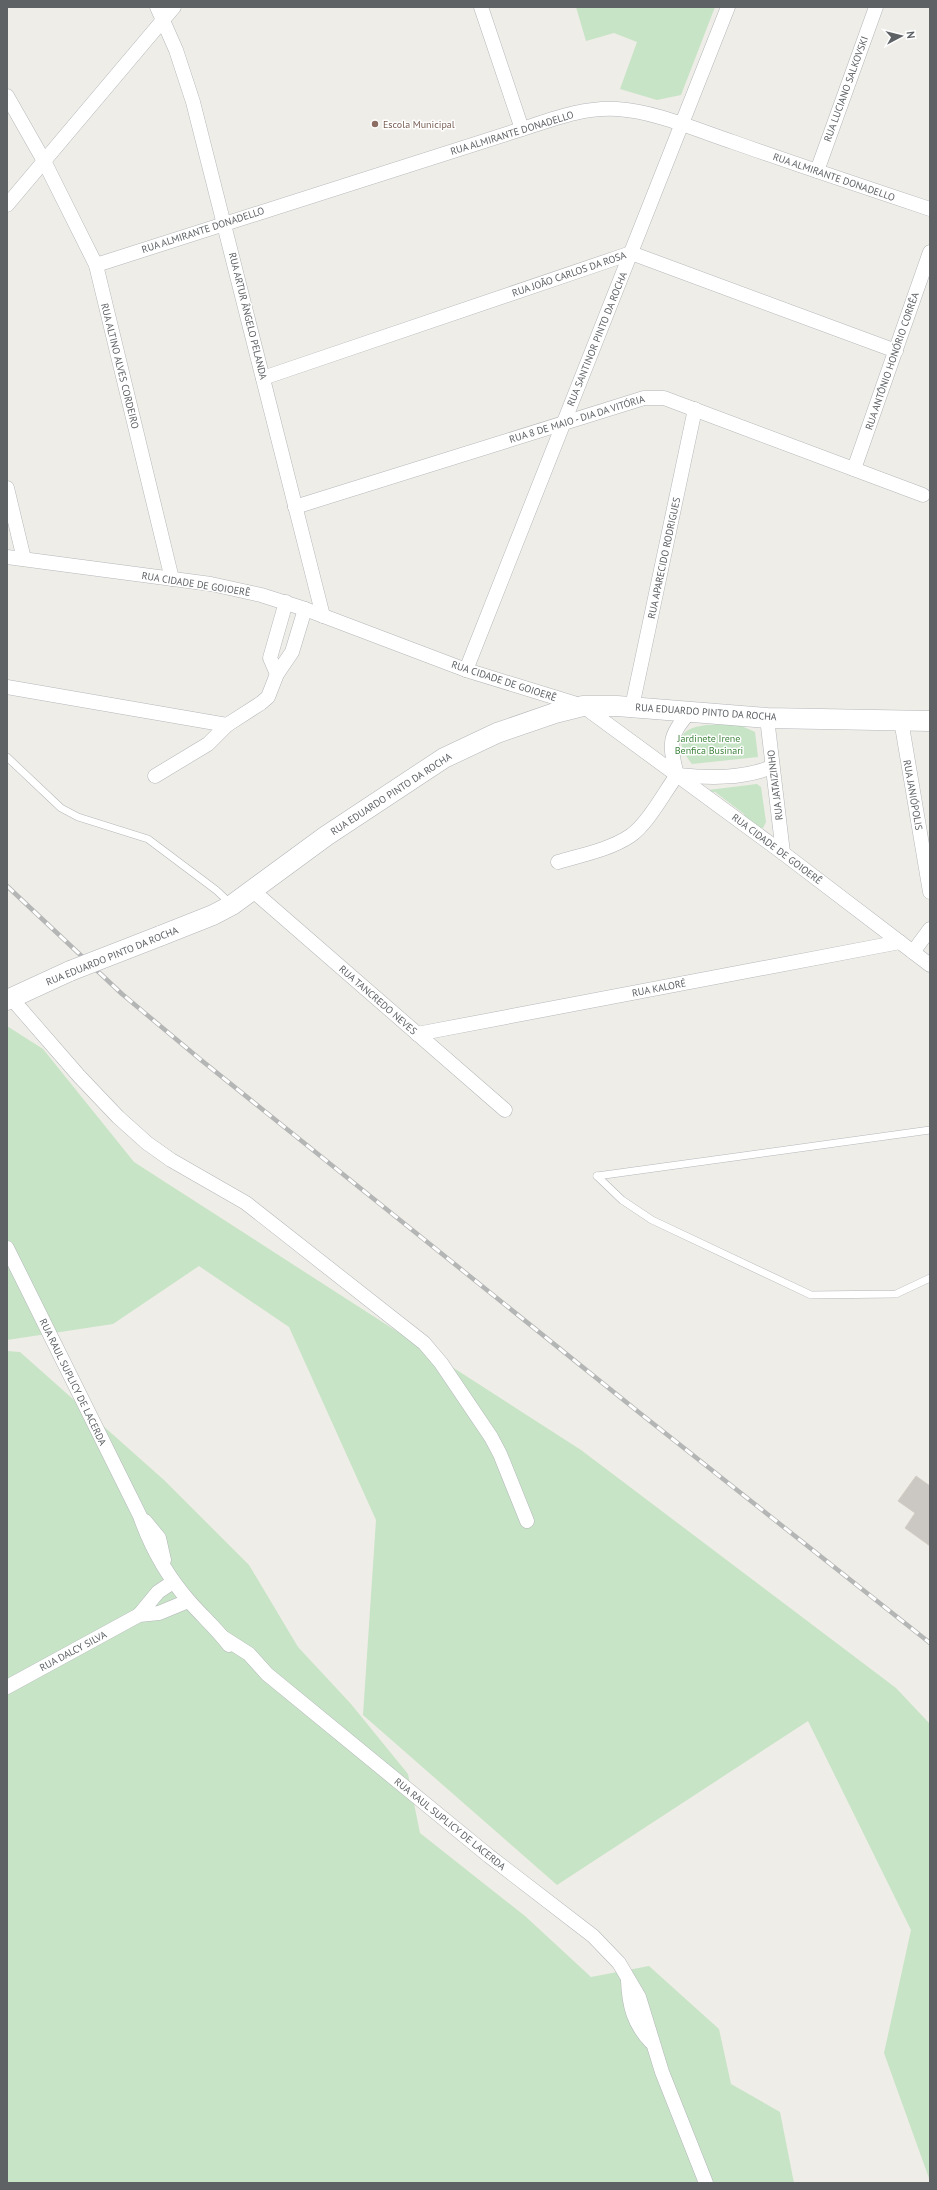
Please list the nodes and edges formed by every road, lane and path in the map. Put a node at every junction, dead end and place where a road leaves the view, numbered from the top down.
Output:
1 (157, 7) edge
2 (174, 7) edge
3 (481, 7) edge
4 (728, 7) edge
5 (876, 7) edge
6 (163, 20) junction
7 (7, 96) edge
8 (682, 125) junction
9 (522, 129) junction
10 (44, 161) junction
11 (817, 171) junction
12 (7, 205) edge
13 (930, 210) edge
14 (224, 223) junction
15 (930, 252) edge
16 (631, 253) junction
17 (96, 265) junction
18 (896, 351) junction
19 (263, 378) junction
20 (695, 409) junction
21 (564, 422) junction
22 (854, 469) junction
23 (7, 488) edge
24 (923, 494) dead end
25 (295, 507) junction
26 (7, 557) edge
27 (24, 559) junction
28 (172, 579) junction
29 (286, 602) junction
30 (305, 609) junction
31 (323, 616) junction
32 (466, 670) junction
33 (277, 674) junction
34 (7, 687) edge
35 (582, 706) junction
36 (632, 707) junction
37 (690, 712) junction
38 (767, 718) junction
39 (901, 720) junction
40 (930, 721) edge
41 (227, 725) junction
42 (7, 757) edge
43 (772, 767) junction
44 (676, 775) junction
45 (155, 776) dead end
46 (783, 853) junction
47 (558, 862) dead end
48 (252, 890) junction
49 (930, 892) edge
50 (232, 905) junction
51 (930, 929) edge
52 (900, 942) junction
53 (914, 952) junction
54 (930, 964) edge
55 (9, 998) edge
56 (418, 1034) junction
57 (505, 1110) dead end
58 (930, 1130) edge
59 (7, 1248) edge
60 (930, 1278) edge
61 (527, 1521) dead end
62 (173, 1582) junction
63 (188, 1600) junction
64 (139, 1615) junction
65 (7, 1687) edge
66 (706, 2183) edge

1 - 6 street, RUA ARTUR ÂNGELO PELANDA
2 - 6 street
3 - 9 street
4 - 8 street, RUA SANTINOR PINTO DA ROCHA
5 - 11 street, RUA LUCIANO SALKOVSKI
6 - 10 street
6 - 14 street, RUA ARTUR ÂNGELO PELANDA
7 - 10 street, RUA ALTINO ALVES CORDEIRO
8 - 9 street, RUA ALMIRANTE DONADELLO
8 - 11 street, RUA ALMIRANTE DONADELLO
8 - 16 street, RUA SANTINOR PINTO DA ROCHA
9 - 14 street, RUA ALMIRANTE DONADELLO
10 - 12 street
10 - 17 street, RUA ALTINO ALVES CORDEIRO
11 - 13 street, RUA ALMIRANTE DONADELLO
14 - 17 street, RUA ALMIRANTE DONADELLO
14 - 19 street, RUA ARTUR ÂNGELO PELANDA
15 - 18 street, RUA ANTÔNIO HONÓRIO CORRÊA
16 - 18 street, RUA JOÃO CARLOS DA ROSA
16 - 19 street, RUA JOÃO CARLOS DA ROSA
16 - 21 street, RUA SANTINOR PINTO DA ROCHA
17 - 28 street, RUA ALTINO ALVES CORDEIRO
18 - 22 street, RUA ANTÔNIO HONÓRIO CORRÊA
19 - 25 street, RUA ARTUR ÂNGELO PELANDA
20 - 21 street, RUA 8 DE MAIO - DIA DA VITÓRIA
20 - 22 street, RUA 8 DE MAIO - DIA DA VITÓRIA
20 - 36 street, RUA APARECIDO RODRIGUES
21 - 25 street, RUA 8 DE MAIO - DIA DA VITÓRIA
21 - 32 street, RUA SANTINOR PINTO DA ROCHA
22 - 24 street, RUA 8 DE MAIO - DIA DA VITÓRIA
23 - 27 street
25 - 31 street, RUA ARTUR ÂNGELO PELANDA
26 - 27 street, RUA CIDADE DE GOIOERÊ
27 - 28 street, RUA CIDADE DE GOIOERÊ
28 - 29 street, RUA CIDADE DE GOIOERÊ
29 - 30 street, RUA CIDADE DE GOIOERÊ
29 - 33 street
30 - 31 street, RUA CIDADE DE GOIOERÊ
30 - 33 street
31 - 32 street, RUA CIDADE DE GOIOERÊ
32 - 35 street, RUA CIDADE DE GOIOERÊ
33 - 41 street
34 - 41 street
35 - 36 main road, RUA EDUARDO PINTO DA ROCHA
35 - 44 street, RUA CIDADE DE GOIOERÊ
35 - 48 main road, RUA EDUARDO PINTO DA ROCHA
36 - 37 main road, RUA EDUARDO PINTO DA ROCHA
37 - 38 main road, RUA EDUARDO PINTO DA ROCHA
37 - 44 street
38 - 39 main road, RUA EDUARDO PINTO DA ROCHA
38 - 43 street, RUA JATAIZINHO
39 - 40 main road, RUA EDUARDO PINTO DA ROCHA
39 - 49 street, RUA JANIÓPOLIS
41 - 45 street
42 - 50 lane
43 - 44 street
43 - 46 street, RUA JATAIZINHO
44 - 46 street, RUA CIDADE DE GOIOERÊ
44 - 47 street
46 - 52 street, RUA CIDADE DE GOIOERÊ
48 - 50 main road, RUA EDUARDO PINTO DA ROCHA
48 - 56 street, RUA TANCREDO NEVES
50 - 55 main road, RUA EDUARDO PINTO DA ROCHA, bridge
51 - 53 street
52 - 53 street, RUA CIDADE DE GOIOERÊ
52 - 56 street, RUA KALORÉ
53 - 54 street, RUA CIDADE DE GOIOERÊ
55 - 61 street
56 - 57 street, RUA TANCREDO NEVES
58 - 60 lane
59 - 62 street, RUA RAUL SUPLICY DE LACERDA
62 - 63 street, RUA RAUL SUPLICY DE LACERDA
62 - 64 street, RUA DALCY SILVA
63 - 64 street, RUA DALCY SILVA
63 - 66 street, RUA RAUL SUPLICY DE LACERDA
64 - 65 street, RUA DALCY SILVA

